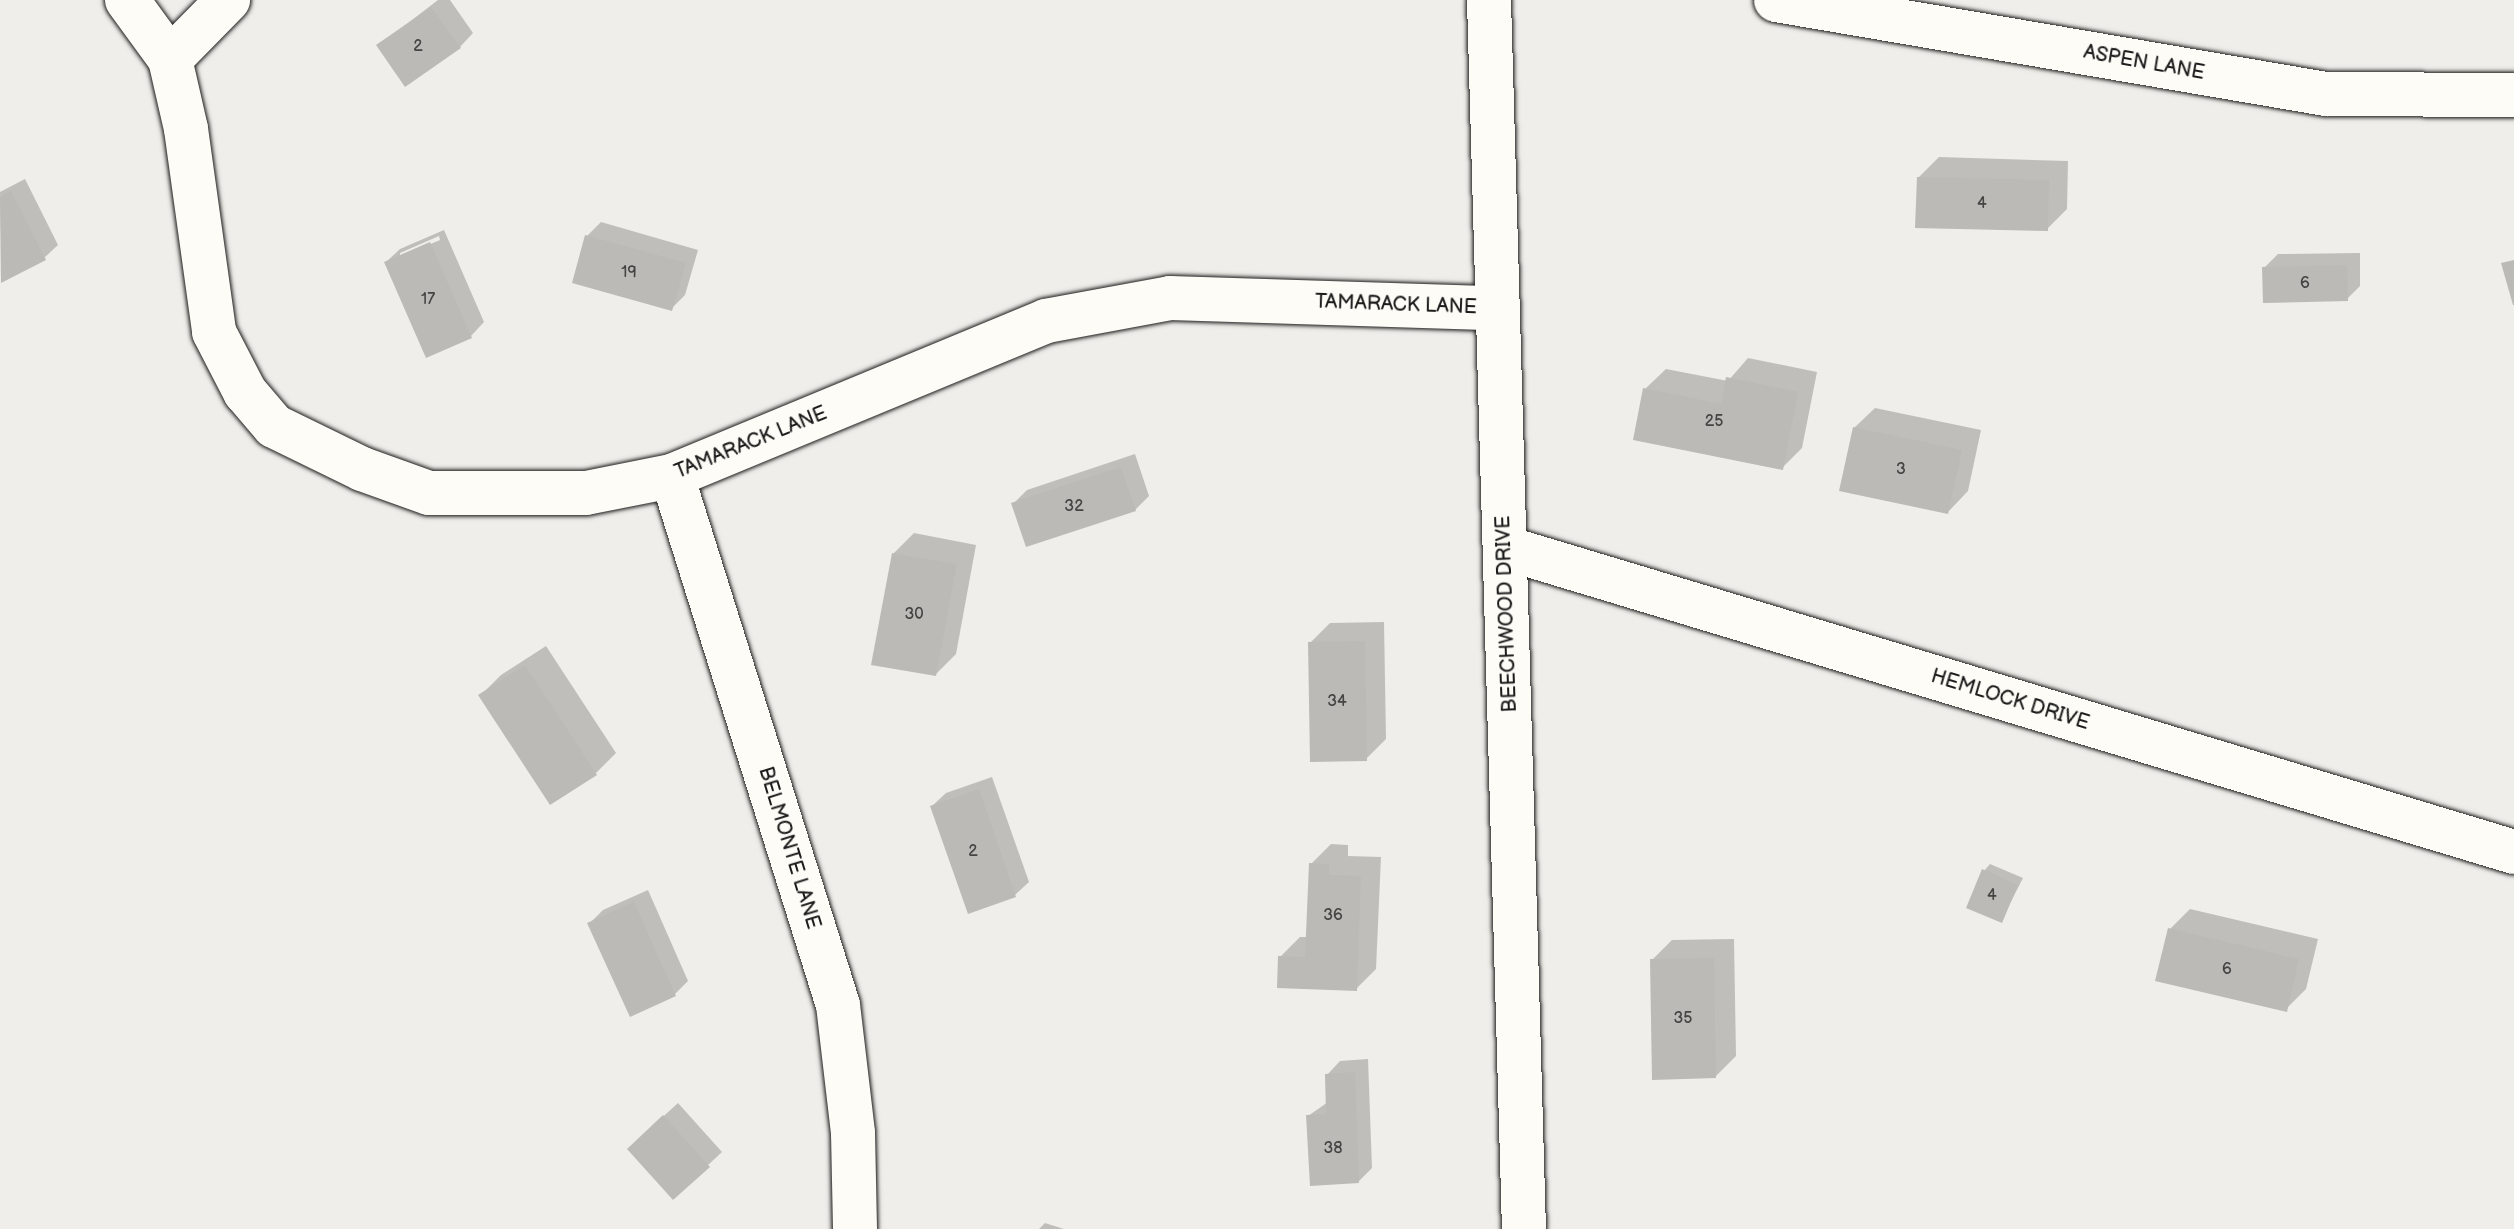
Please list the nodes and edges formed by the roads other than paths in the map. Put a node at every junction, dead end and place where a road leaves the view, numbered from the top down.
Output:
1 (127, 0) edge
2 (228, 0) edge
3 (1489, 0) edge
4 (1776, 0) edge
5 (170, 59) junction
6 (2514, 95) edge
7 (1494, 308) junction
8 (672, 476) junction
9 (1506, 548) junction
10 (2514, 852) edge
11 (855, 1229) edge
12 (1524, 1229) edge

1 - 5 street, TAMARACK LANE
2 - 5 street
3 - 7 street, BEECHWOOD DRIVE
4 - 6 street, ASPEN LANE
5 - 8 street, TAMARACK LANE
7 - 8 street, TAMARACK LANE
7 - 9 street, BEECHWOOD DRIVE
8 - 11 street, BELMONTE LANE
9 - 10 street, HEMLOCK DRIVE
9 - 12 street, BEECHWOOD DRIVE

